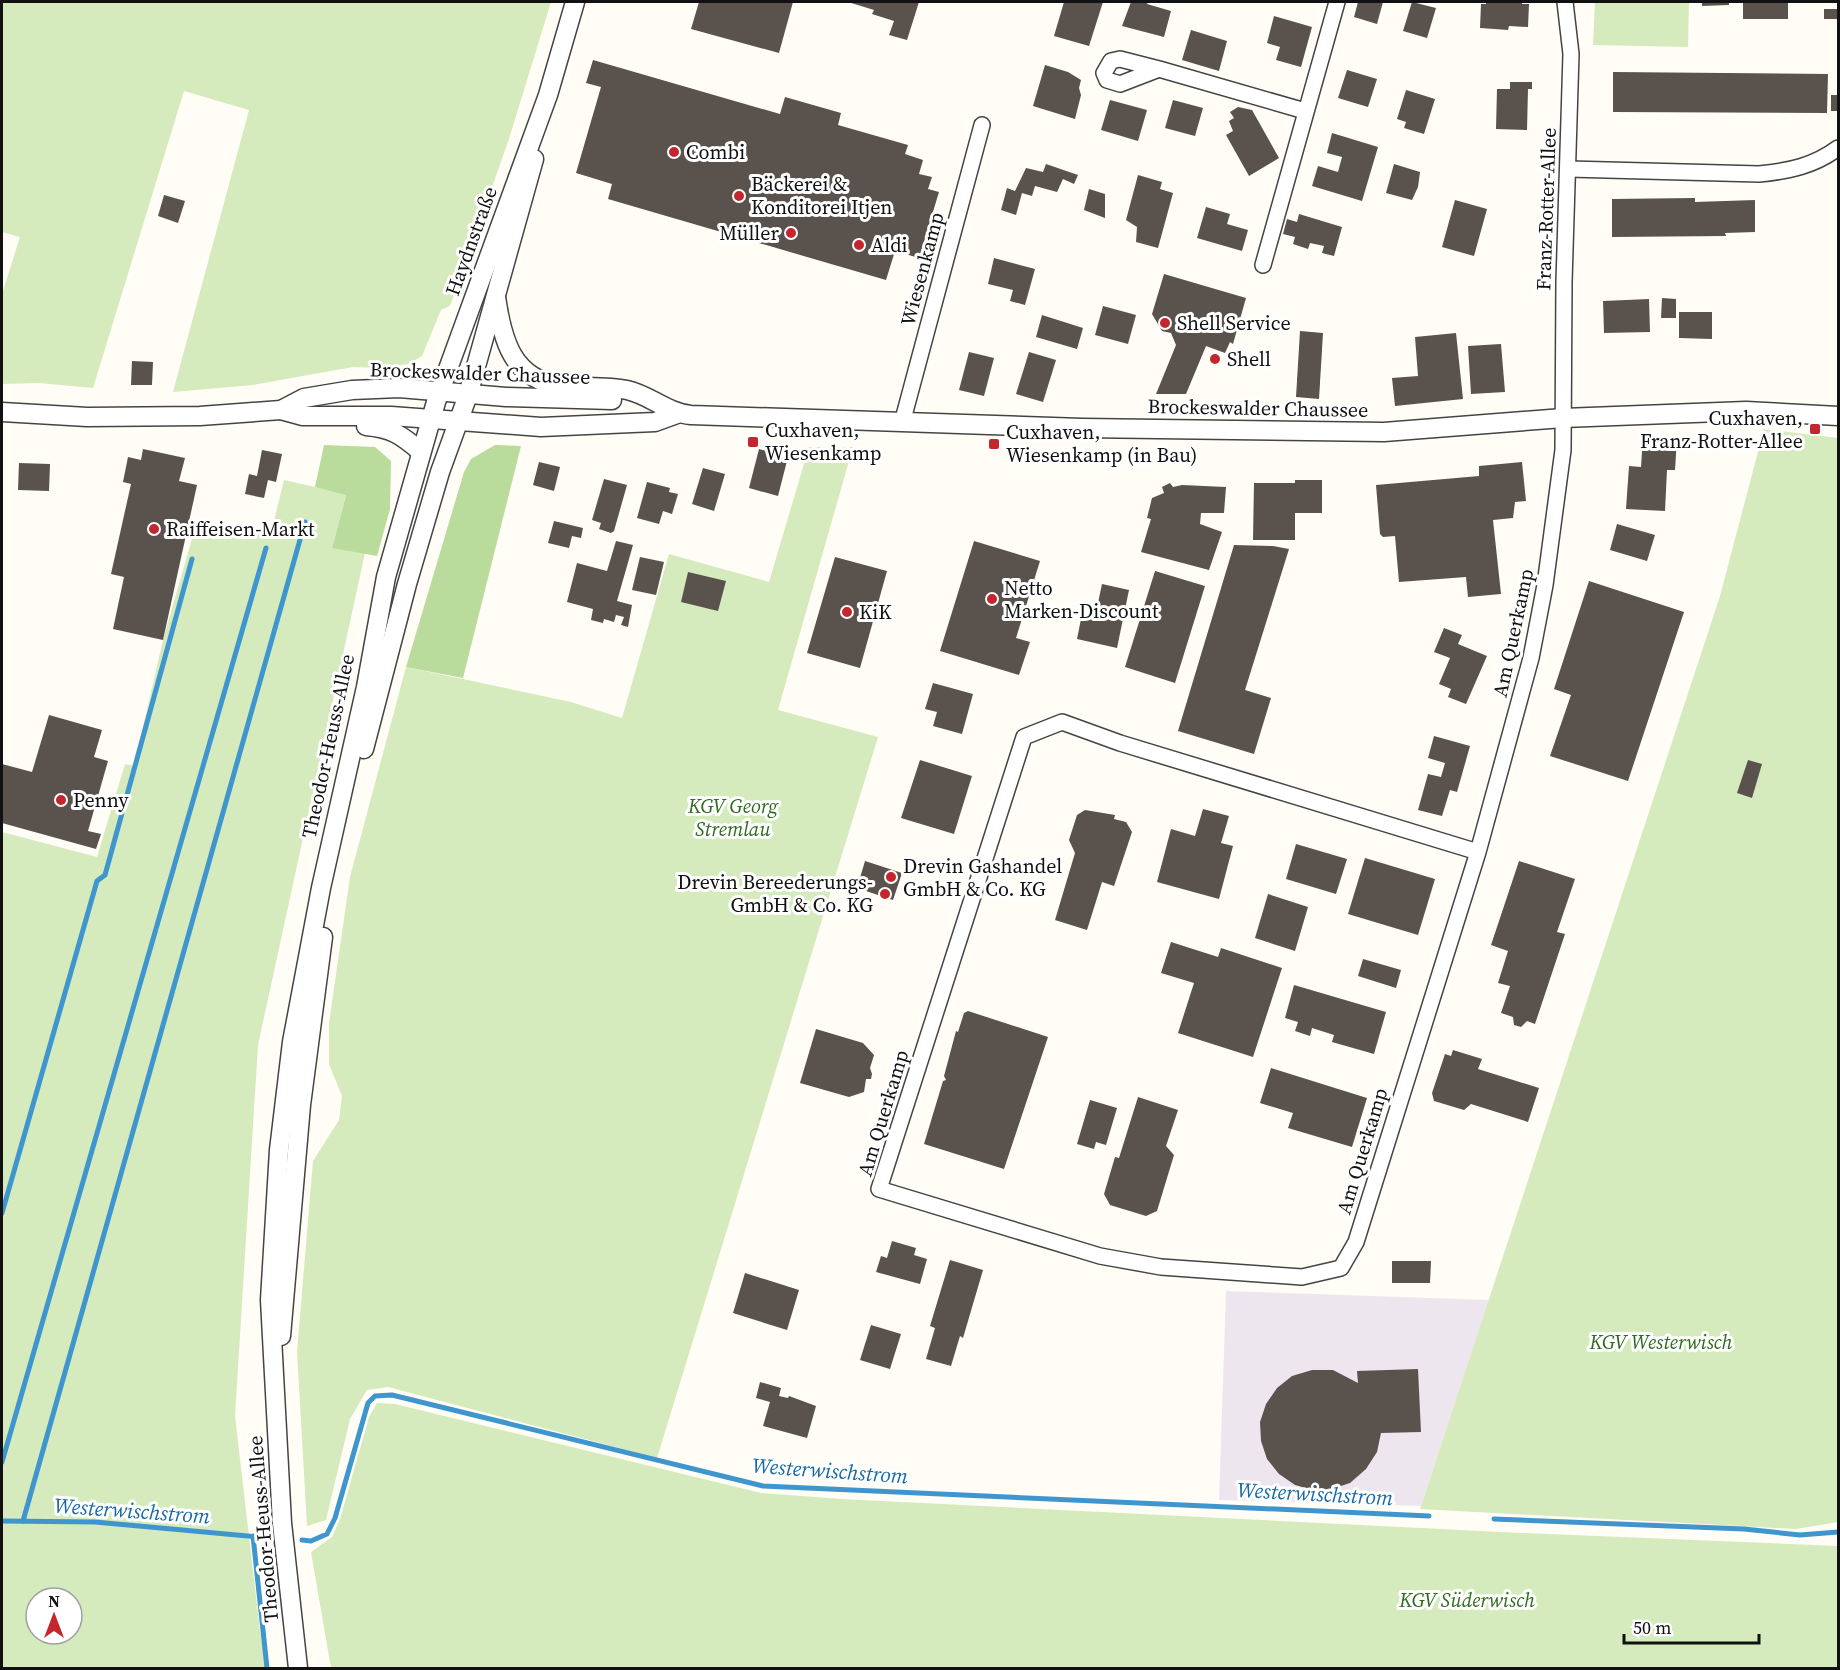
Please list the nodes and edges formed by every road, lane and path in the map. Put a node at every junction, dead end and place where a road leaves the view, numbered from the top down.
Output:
1 (575, 2) edge
2 (1337, 2) edge
3 (1565, 2) edge
4 (1159, 69) dead end
5 (548, 95) junction
6 (1305, 111) junction
7 (982, 125) dead end
8 (1839, 148) edge
9 (1569, 169) junction
10 (1263, 265) dead end
11 (496, 297) junction
12 (650, 401) junction
13 (436, 404) junction
14 (463, 407) junction
15 (281, 410) junction
16 (2, 412) edge
17 (677, 414) junction
18 (303, 416) junction
19 (1839, 416) edge
20 (1563, 418) junction
21 (902, 423) junction
22 (421, 452) junction
23 (1478, 852) junction
24 (292, 1104) junction
25 (298, 1668) edge

1 - 5 street, Haydnstraße
2 - 6 street
3 - 9 street, Franz-Rotter-Allee
4 - 6 street
5 - 11 street, Haydnstraße
5 - 13 street, Haydnstraße
6 - 10 street
7 - 21 street, Wiesenkamp
8 - 9 street
9 - 20 street, Franz-Rotter-Allee
11 - 12 street
11 - 14 street, Haydnstraße
12 - 14 street, Brockeswalder Chaussee
12 - 17 street, Brockeswalder Chaussee
13 - 14 street, Brockeswalder Chaussee
13 - 14 street, Brockeswalder Chaussee
13 - 15 street, Brockeswalder Chaussee
13 - 18 street, Brockeswalder Chaussee
13 - 22 street, Theodor-Heuss-Allee
14 - 17 street, Brockeswalder Chaussee
14 - 24 street, Theodor-Heuss-Allee
15 - 16 street, Brockeswalder Chaussee
15 - 18 street, Brockeswalder Chaussee
17 - 21 street, Brockeswalder Chaussee
18 - 22 street
19 - 20 street, Brockeswalder Chaussee
20 - 21 street, Brockeswalder Chaussee
20 - 23 street, Am Querkamp
22 - 24 street, Theodor-Heuss-Allee
23 - 23 street, Am Querkamp
24 - 25 street, Theodor-Heuss-Allee

